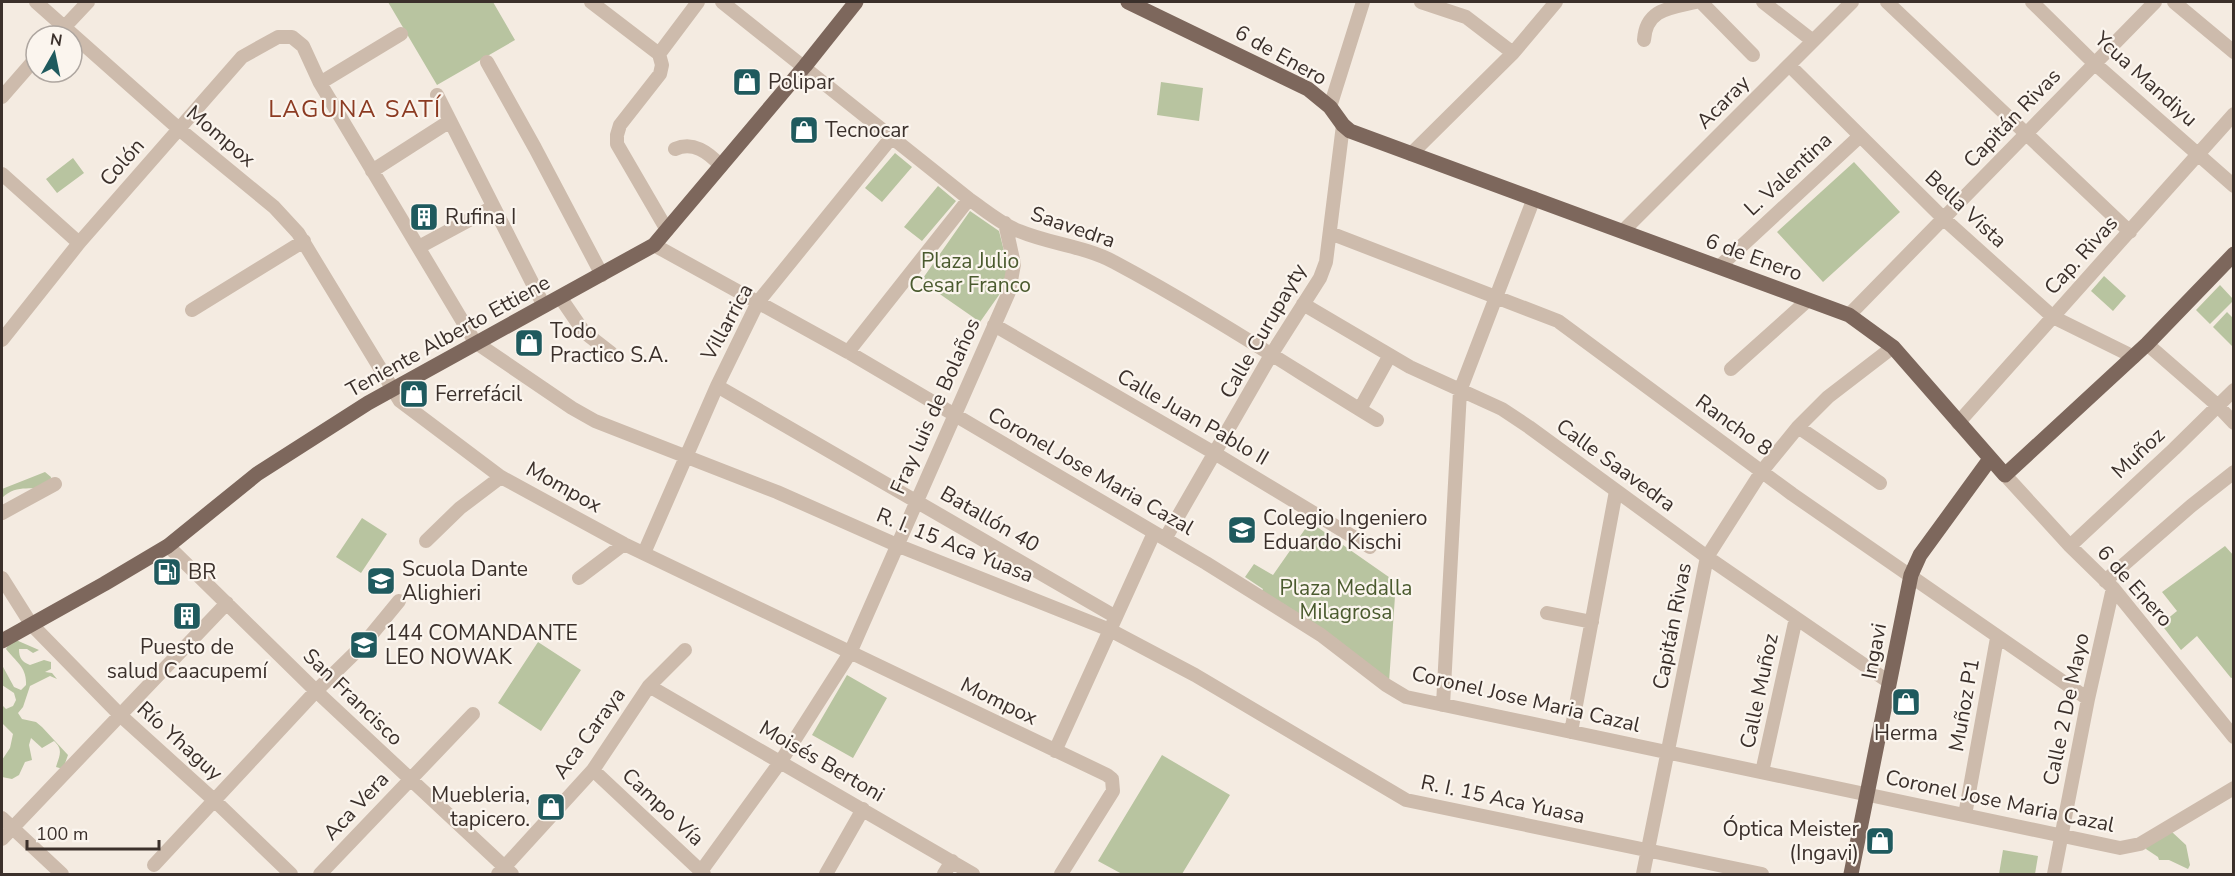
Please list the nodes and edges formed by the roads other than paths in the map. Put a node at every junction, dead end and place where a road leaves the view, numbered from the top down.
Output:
1 (36, 2) edge
2 (88, 2) edge
3 (591, 2) edge
4 (698, 2) edge
5 (722, 2) edge
6 (856, 2) edge
7 (1128, 2) edge
8 (1363, 2) edge
9 (1421, 2) edge
10 (1556, 2) edge
11 (1696, 2) edge
12 (1701, 2) edge
13 (1763, 2) edge
14 (1852, 2) edge
15 (1887, 2) edge
16 (2032, 2) edge
17 (2155, 2) edge
18 (2174, 2) edge
19 (1150, 6) edge
20 (55, 24) edge
21 (68, 24) edge
22 (401, 34) dead end
23 (292, 37) joint
24 (1644, 40) dead end
25 (1813, 41) junction
26 (84, 50) edge
27 (2234, 52) edge
28 (1513, 53) junction
29 (658, 54) junction
30 (1753, 55) dead end
31 (487, 62) dead end
32 (2094, 63) junction
33 (1789, 65) junction
34 (805, 66) junction
35 (24, 72) edge
36 (320, 82) junction
37 (437, 95) dead end
38 (2, 97) edge
39 (1330, 107) junction
40 (2234, 114) edge
41 (450, 121) junction
42 (1343, 125) junction
43 (179, 129) junction
44 (2026, 133) junction
45 (1860, 136) junction
46 (891, 138) junction
47 (675, 149) dead end
48 (1412, 154) junction
49 (2199, 154) junction
50 (721, 166) junction
51 (372, 171) junction
52 (2, 174) edge
53 (2234, 186) edge
54 (1534, 198) junction
55 (969, 199) junction
56 (494, 207) junction
57 (1944, 219) junction
58 (1005, 223) junction
59 (667, 230) junction
60 (1623, 231) junction
61 (2130, 232) junction
62 (1329, 233) junction
63 (304, 242) junction
64 (78, 243) junction
65 (654, 245) junction
66 (419, 247) junction
67 (2234, 254) edge
68 (1719, 267) junction
69 (602, 275) junction
70 (560, 297) junction
71 (1497, 298) junction
72 (1808, 300) junction
73 (758, 302) junction
74 (1304, 304) junction
75 (544, 306) junction
76 (192, 310) dead end
77 (1849, 315) junction
78 (2053, 317) junction
79 (994, 326) junction
80 (2, 340) edge
81 (475, 342) junction
82 (2147, 344) junction
83 (1893, 347) junction
84 (848, 352) junction
85 (611, 353) dead end
86 (1271, 355) junction
87 (1390, 355) junction
88 (2134, 357) junction
89 (1731, 369) dead end
90 (717, 386) junction
91 (393, 389) junction
92 (2234, 390) edge
93 (1460, 391) junction
94 (2217, 405) junction
95 (1360, 409) junction
96 (953, 414) junction
97 (1377, 420) dead end
98 (1958, 423) junction
99 (2234, 423) edge
100 (1798, 426) junction
101 (1216, 454) junction
102 (686, 455) junction
103 (1990, 459) junction
104 (1762, 471) junction
105 (2234, 472) edge
106 (2005, 475) junction
107 (501, 477) junction
108 (1880, 483) dead end
109 (54, 484) dead end
110 (1616, 491) junction
111 (917, 500) junction
112 (2, 513) edge
113 (1159, 536) junction
114 (426, 540) dead end
115 (624, 544) junction
116 (168, 546) junction
117 (899, 546) junction
118 (1370, 546) dead end
119 (2070, 546) junction
120 (644, 553) junction
121 (1707, 557) junction
122 (1911, 575) junction
123 (2, 578) edge
124 (579, 578) dead end
125 (2109, 584) junction
126 (399, 601) dead end
127 (227, 603) junction
128 (1547, 613) dead end
129 (1796, 618) junction
130 (1592, 622) junction
131 (1113, 623) junction
132 (31, 624) junction
133 (1997, 638) junction
134 (2, 640) edge
135 (685, 650) dead end
136 (850, 653) junction
137 (1890, 682) junction
138 (649, 686) junction
139 (316, 692) junction
140 (2088, 699) junction
141 (1443, 705) junction
142 (473, 714) dead end
143 (120, 715) junction
144 (1571, 732) junction
145 (2234, 737) edge
146 (1055, 751) junction
147 (1668, 752) junction
148 (781, 761) junction
149 (593, 770) junction
150 (1762, 772) junction
151 (410, 780) junction
152 (2234, 788) edge
153 (1867, 794) junction
154 (214, 801) junction
155 (863, 809) junction
156 (1965, 815) junction
157 (2, 818) edge
158 (12, 828) junction
159 (2062, 836) junction
160 (2, 839) edge
161 (1648, 852) junction
162 (952, 861) junction
163 (154, 865) dead end
164 (504, 872) edge
165 (62, 874) edge
166 (291, 874) edge
167 (320, 874) edge
168 (702, 874) edge
169 (826, 874) edge
170 (944, 874) edge
171 (973, 874) edge
172 (1061, 874) edge
173 (1643, 874) edge
174 (1762, 874) edge
175 (1851, 874) edge
176 (2054, 874) edge

1 - 20 street, Mompox
2 - 21 street
3 - 29 street
4 - 29 street
5 - 34 street, Saavedra
6 - 34 main road, Teniente Alberto Ettiene
7 - 19 main road, 6 de Enero
8 - 39 street
9 - 28 street
10 - 28 street
11 - 24 street
12 - 30 street
13 - 25 street
14 - 25 street, Acaray
15 - 44 street
16 - 32 street, Ycua Mandiyu
17 - 32 street, Capitán Rivas
18 - 27 street
19 - 39 main road, 6 de Enero
22 - 36 street
23 - 36 street, R. I. 15 Aca Yuasa
23 - 43 street, Colón
25 - 33 street, Acaray
26 - 43 street, Mompox
28 - 48 street
29 - 59 street
31 - 69 street
32 - 44 street, Capitán Rivas
32 - 49 street, Ycua Mandiyu
33 - 45 street, Bella Vista
33 - 60 street, Acaray
34 - 46 street, Saavedra
34 - 50 main road, Teniente Alberto Ettiene
35 - 38 street
36 - 51 street, R. I. 15 Aca Yuasa
37 - 41 street
39 - 42 main road, 6 de Enero
40 - 49 street, Cap. Rivas
41 - 51 street
41 - 56 street
42 - 48 main road, 6 de Enero
42 - 62 street, Calle Curupayty
43 - 63 street, Mompox
43 - 64 street, Colón
44 - 57 street, Capitán Rivas
44 - 61 street
45 - 57 street, Bella Vista
45 - 68 street, L. Valentina
46 - 55 street, Saavedra
46 - 73 street, Villarrica
47 - 50 street
48 - 54 main road, 6 de Enero
49 - 53 street, Ycua Mandiyu
49 - 61 street, Cap. Rivas
50 - 59 main road, Teniente Alberto Ettiene
51 - 66 street, R. I. 15 Aca Yuasa
52 - 64 street
54 - 60 main road, 6 de Enero
54 - 71 street
55 - 58 street, Saavedra
55 - 84 street
56 - 66 street
56 - 75 street
57 - 77 street, Capitán Rivas
57 - 78 street, Bella Vista
58 - 79 street, Fray luis de Bolaños
58 - 86 street, Saavedra
59 - 65 main road, Teniente Alberto Ettiene
60 - 68 main road, 6 de Enero
61 - 78 street, Cap. Rivas
62 - 71 street, Rancho 8
62 - 74 street, Calle Curupayty
63 - 76 street
63 - 91 street, Mompox
64 - 80 street, Colón
65 - 69 main road, Teniente Alberto Ettiene
65 - 73 street, Coronel Jose Maria Cazal
66 - 81 street, R. I. 15 Aca Yuasa
67 - 82 main road
68 - 72 main road, 6 de Enero
69 - 70 main road, Teniente Alberto Ettiene
70 - 75 main road, Teniente Alberto Ettiene
70 - 85 street
71 - 93 street
71 - 104 street, Rancho 8
72 - 77 main road, 6 de Enero
72 - 89 street
73 - 84 street, Coronel Jose Maria Cazal
73 - 90 street, Villarrica
74 - 86 street, Calle Curupayty
74 - 87 street, Calle Saavedra
75 - 81 main road, Teniente Alberto Ettiene
77 - 83 main road, 6 de Enero
78 - 88 street, Bella Vista
78 - 98 street, Cap. Rivas
79 - 96 street, Fray luis de Bolaños
79 - 101 street, Calle Juan Pablo II
81 - 91 main road, Teniente Alberto Ettiene
81 - 102 street, R. I. 15 Aca Yuasa
82 - 88 main road
82 - 94 street
83 - 98 main road, 6 de Enero
83 - 100 street, Capitán Rivas
84 - 96 street, Coronel Jose Maria Cazal
86 - 95 street, Saavedra
86 - 101 street, Calle Curupayty
87 - 93 street, Calle Saavedra
87 - 95 street
88 - 106 main road
90 - 102 street, Villarrica
90 - 111 street, Batallón 40
91 - 107 street, Mompox
91 - 116 main road, Teniente Alberto Ettiene
92 - 94 street, Muñoz
93 - 110 street, Calle Saavedra
93 - 141 street
94 - 99 street
94 - 119 street, Muñoz
95 - 97 street, Saavedra
96 - 111 street, Fray luis de Bolaños
96 - 113 street, Coronel Jose Maria Cazal
98 - 103 main road, 6 de Enero
100 - 104 street, Capitán Rivas
100 - 108 street
101 - 113 street, Calle Curupayty
101 - 118 street, Calle Juan Pablo II
102 - 117 street, R. I. 15 Aca Yuasa
102 - 120 street, Villarrica
103 - 106 main road, 6 de Enero
103 - 122 main road, Ingavi
104 - 121 street, Capitán Rivas
104 - 122 street, Rancho 8
105 - 125 street
106 - 119 street, 6 de Enero
107 - 114 street
107 - 115 street, Mompox
109 - 112 street
110 - 121 street, Calle Saavedra
110 - 130 street
111 - 117 street, Fray luis de Bolaños
111 - 131 street, Batallón 40
113 - 131 street, Calle Curupayty
113 - 141 street, Coronel Jose Maria Cazal
115 - 120 street, Mompox
115 - 124 street
116 - 127 street, San Francisco
116 - 132 main road, Teniente Alberto Ettiene
117 - 131 street, R. I. 15 Aca Yuasa
117 - 136 street, Fray luis de Bolaños
119 - 125 street, 6 de Enero
120 - 136 street, Mompox
121 - 129 street, Calle Saavedra
121 - 147 street, Capitán Rivas
122 - 133 street, Rancho 8
122 - 137 main road, Ingavi
123 - 132 street, Río Yhaguy
125 - 140 street, Calle 2 De Mayo
125 - 145 street, 6 de Enero
126 - 139 street
127 - 139 street, San Francisco
127 - 143 street
128 - 130 street
129 - 137 street, Calle Saavedra
129 - 150 street, Calle Muñoz
130 - 144 street
131 - 146 street, Calle Curupayty
131 - 161 street, R. I. 15 Aca Yuasa
132 - 134 main road, Teniente Alberto Ettiene
132 - 143 street, Río Yhaguy
133 - 140 street, Rancho 8
133 - 156 street, Muñoz P1
135 - 138 street, Aca Caraya
136 - 146 street, Mompox
136 - 148 street, Fray luis de Bolaños
137 - 153 main road, Ingavi
138 - 148 street, Moisés Bertoni
138 - 149 street, Aca Caraya
139 - 151 street, San Francisco
139 - 154 street
140 - 159 street, Calle 2 De Mayo
141 - 144 street, Coronel Jose Maria Cazal
142 - 151 street, Aca Vera
143 - 154 street, Río Yhaguy
143 - 158 street
144 - 147 street, Coronel Jose Maria Cazal
146 - 172 street, Mompox
147 - 150 street, Coronel Jose Maria Cazal
147 - 161 street, Capitán Rivas
148 - 155 street, Moisés Bertoni
148 - 168 street, Fray luis de Bolaños
149 - 164 street, Aca Caraya
149 - 168 street, Campo Vía
150 - 153 street, Coronel Jose Maria Cazal
151 - 164 street, San Francisco
151 - 167 street, Aca Vera
152 - 159 street, Coronel Jose Maria Cazal
153 - 156 street, Coronel Jose Maria Cazal
153 - 175 main road, Ingavi
154 - 163 street
154 - 166 street, Río Yhaguy
155 - 162 street, Moisés Bertoni
155 - 169 street
156 - 159 street, Coronel Jose Maria Cazal
157 - 158 street
158 - 160 street
158 - 165 street
159 - 176 street, Calle 2 De Mayo
161 - 173 street, Capitán Rivas
161 - 174 street, R. I. 15 Aca Yuasa
162 - 170 street
162 - 171 street, Moisés Bertoni

